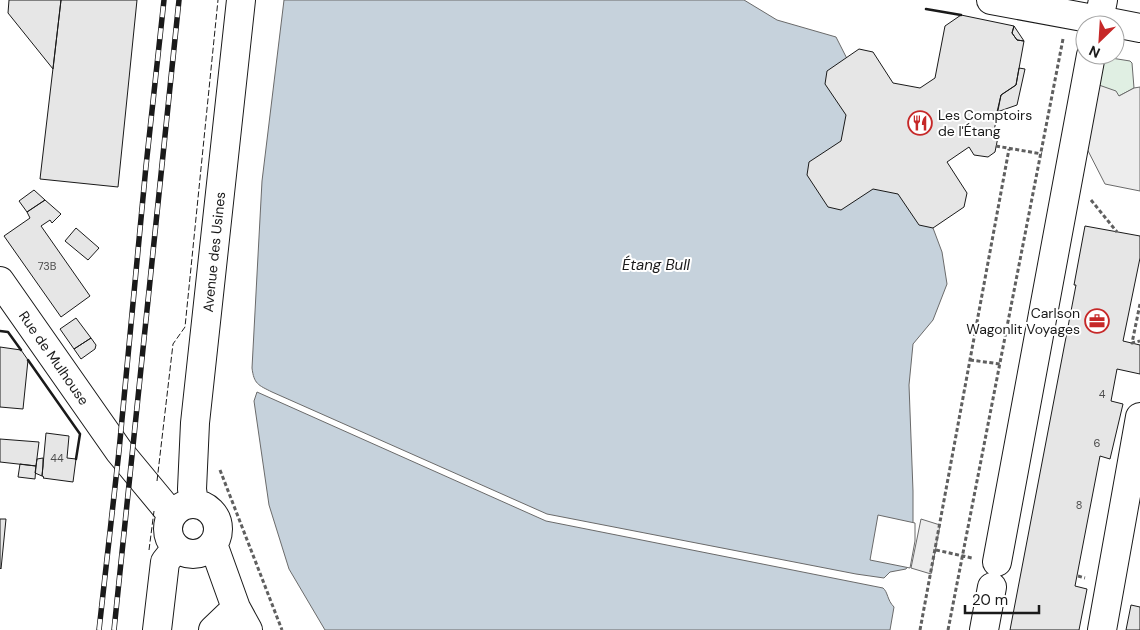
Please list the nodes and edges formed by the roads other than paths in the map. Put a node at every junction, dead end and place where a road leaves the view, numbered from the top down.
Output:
1 (241, 0) edge
2 (991, 0) edge
3 (1100, 15) edge
4 (1125, 23) edge
5 (1140, 28) edge
6 (1089, 65) edge
7 (0, 281) edge
8 (1140, 417) edge
9 (183, 510) junction
10 (213, 544) junction
11 (176, 548) junction
12 (242, 619) edge
13 (157, 630) edge
14 (213, 630) edge
15 (984, 630) edge
16 (1102, 630) edge

1 - 9 street, Avenue des Usines
2 - 3 street
4 - 5 street
6 - 15 street
7 - 9 street, Rue de Mulhouse
8 - 16 street
9 - 10 street
9 - 11 street, Avenue des Usines
10 - 11 street
10 - 12 street
11 - 13 street
12 - 14 street

